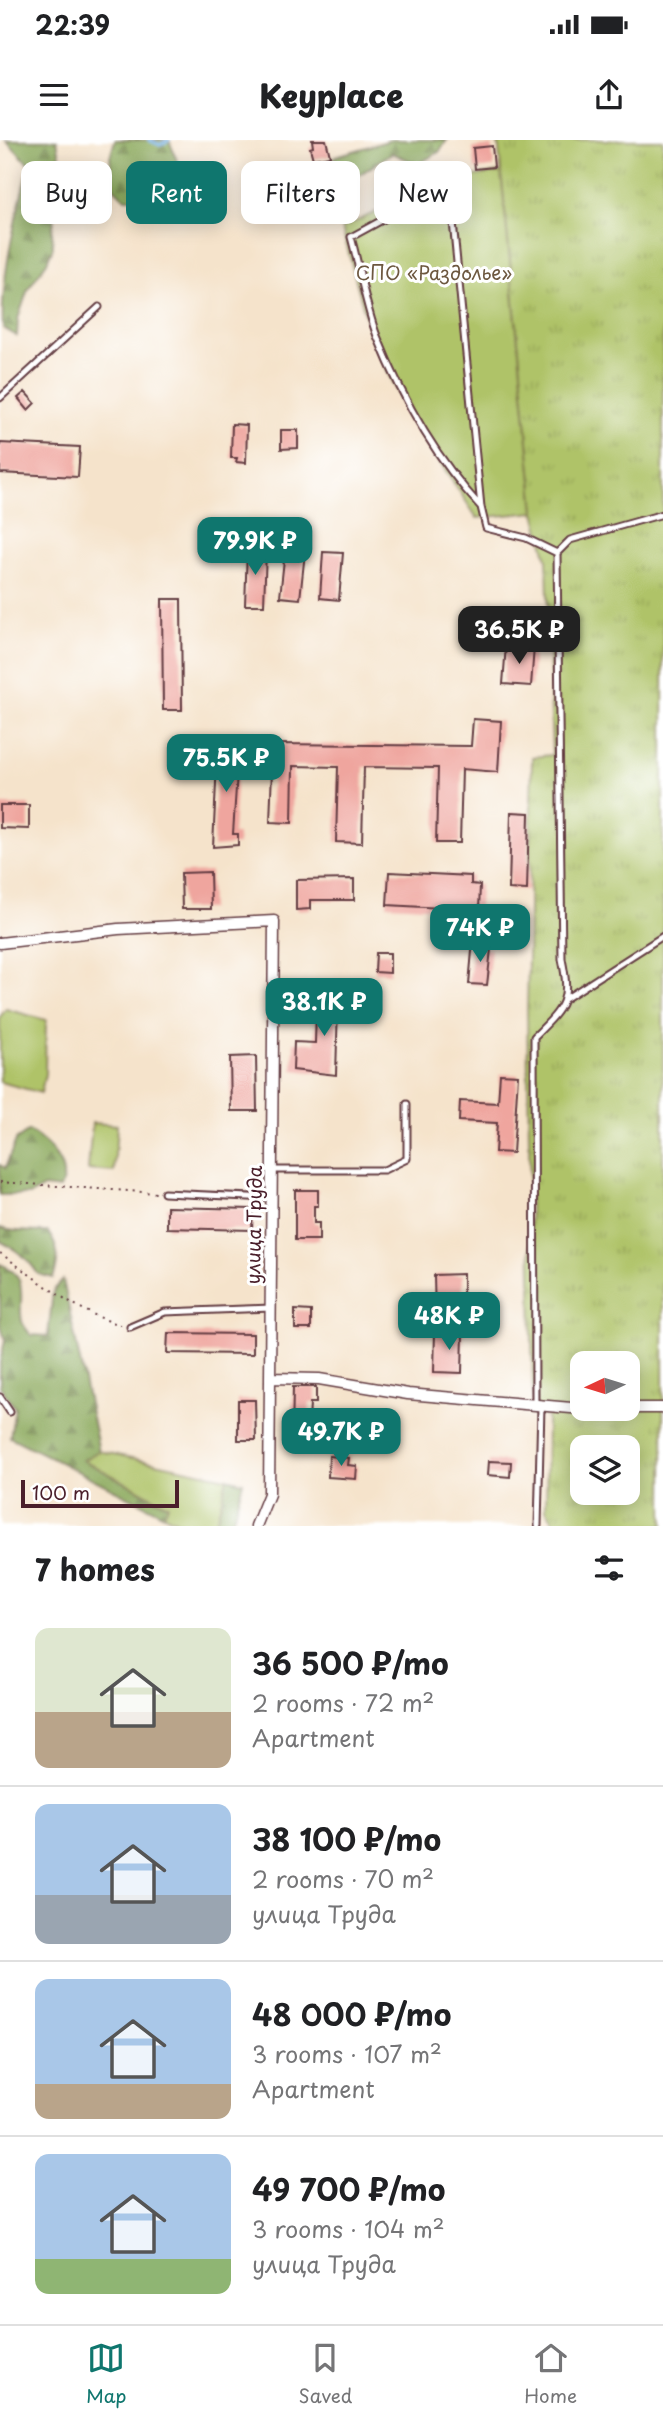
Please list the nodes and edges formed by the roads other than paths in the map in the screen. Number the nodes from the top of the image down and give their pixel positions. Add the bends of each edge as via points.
1 (99, 307) dead end
2 (0, 398) edge
3 (481, 507) junction
4 (663, 514) edge
5 (557, 553) junction
6 (663, 936) edge
7 (0, 943) edge
8 (565, 999) junction
9 (407, 1104) dead end
10 (272, 1170) junction
11 (164, 1193) road end
12 (272, 1198) junction
13 (271, 1308) junction
14 (130, 1327) road end
15 (270, 1378) junction
16 (0, 1397) edge
17 (538, 1406) junction
18 (570, 1408) edge
19 (640, 1408) edge
20 (663, 1408) edge
21 (10, 1412) dead end
22 (256, 1526) edge
23 (538, 1526) edge

1 - 2 lane
3 - 3 lane via 460,484 415,415 377,335 351,237 432,193 450,191
3 - 5 lane via 486,528 526,538
4 - 5 lane via 570,540
5 - 8 lane
6 - 8 lane
7 - 10 street, улица Труда via 118,929 274,921
8 - 17 lane via 534,1037
9 - 10 lane via 407,1159 384,1170
10 - 12 street, улица Труда
11 - 12 lane
12 - 13 street, улица Труда
13 - 14 lane via 165,1312
13 - 15 street, улица Труда
15 - 17 street via 319,1379 408,1394
15 - 22 street, улица Труда via 269,1494
16 - 21 lane
17 - 18 street
17 - 23 lane
19 - 20 street

